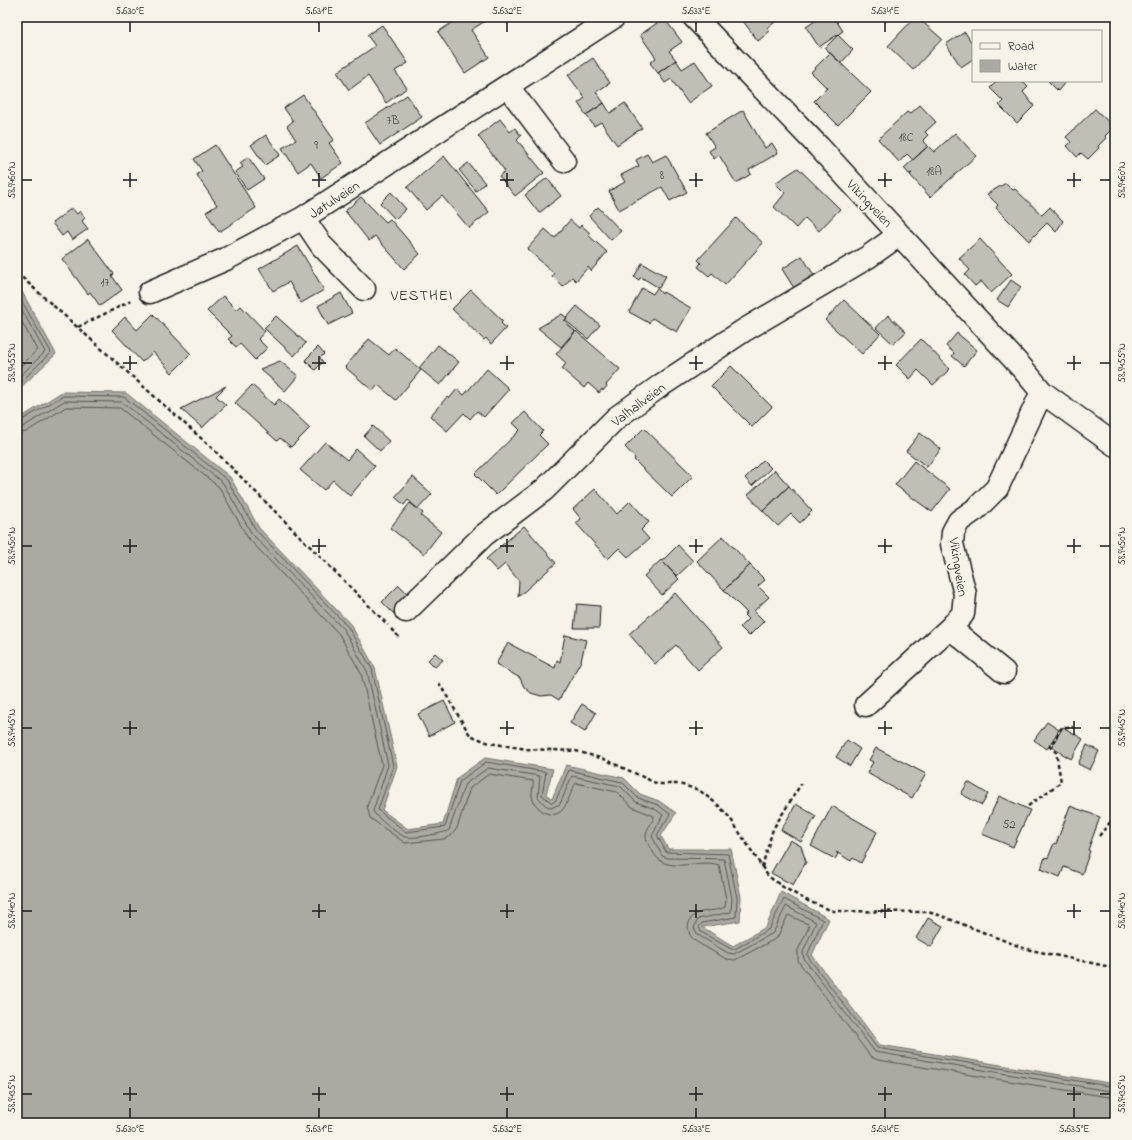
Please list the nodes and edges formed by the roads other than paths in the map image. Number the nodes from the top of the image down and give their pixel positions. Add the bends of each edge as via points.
1 (614, 17) edge
2 (694, 17) edge
3 (508, 87) junction
4 (564, 161) dead end
5 (303, 218) junction
6 (899, 234) junction
7 (364, 289) dead end
8 (150, 292) road end
9 (1042, 392) junction
10 (1115, 445) edge
11 (406, 611) dead end
12 (950, 628) junction
13 (1004, 672) dead end
14 (866, 705) dead end

1 - 3 street, Jøtulveien
2 - 6 street, Vikingveien via 761,85
3 - 4 street
3 - 5 street, Jøtulveien
5 - 7 street via 322,246
5 - 8 street, Jøtulveien via 226,259
6 - 9 street, Vikingveien
6 - 11 street, Valhallveien via 868,257 742,331 616,418 544,490 484,536
9 - 10 street, Vikingveien
9 - 12 street, Vikingveien via 997,488 976,509 959,521 953,532 952,544 963,582 965,602 963,614
12 - 13 street
12 - 14 street, Vikingveien

